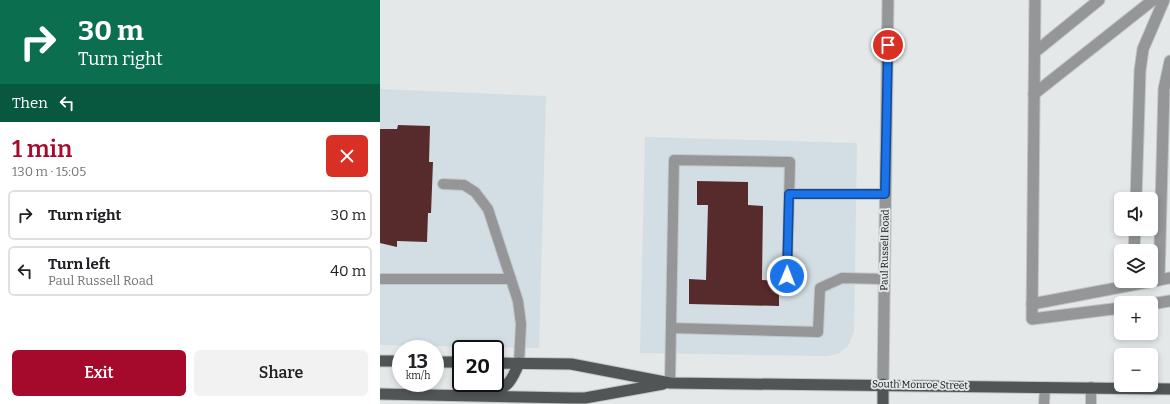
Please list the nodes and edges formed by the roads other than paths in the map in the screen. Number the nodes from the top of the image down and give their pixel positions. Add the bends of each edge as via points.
1 (888, 0) edge
2 (1035, 0) edge
3 (1099, 0) edge
4 (1153, 0) edge
5 (1164, 0) edge
6 (1035, 52) junction
7 (1170, 60) edge
8 (1034, 94) junction
9 (443, 184) dead end
10 (1136, 192) edge
11 (789, 194) junction
12 (885, 194) junction
13 (787, 276) dead end
14 (884, 278) junction
15 (380, 279) edge
16 (511, 279) junction
17 (1164, 279) edge
18 (1114, 287) edge
19 (1170, 301) edge
20 (1158, 303) edge
21 (1032, 304) junction
22 (1114, 309) edge
23 (671, 328) junction
24 (380, 361) edge
25 (392, 361) edge
26 (504, 363) edge
27 (519, 363) junction
28 (670, 383) junction
29 (883, 384) junction
30 (1045, 386) junction
31 (1092, 387) junction
32 (1170, 389) edge
33 (380, 394) edge
34 (486, 396) junction
35 (586, 401) edge
36 (882, 404) edge
37 (1044, 404) edge
38 (1091, 404) edge

1 - 12 street, Paul Russell Road
2 - 6 street
3 - 6 street
4 - 8 street
5 - 10 street via 1143,49
6 - 8 street
7 - 17 street via 1164,89
8 - 21 street
9 - 16 lane via 464,186 475,192 488,209
11 - 12 lane
11 - 13 lane
11 - 23 lane via 790,162 674,160
12 - 14 street, Paul Russell Road
14 - 23 lane via 842,278 820,288 818,332
14 - 29 street, Paul Russell Road
15 - 16 lane
16 - 27 lane via 518,301 521,324
18 - 21 street
19 - 20 street
21 - 22 street via 1032,319
23 - 28 lane
24 - 25 main road
26 - 27 main road, South Monroe Street
27 - 28 main road, South Monroe Street via 571,364
27 - 34 main road via 512,380 505,387
28 - 29 main road, South Monroe Street
28 - 35 main road, South Monroe Street
29 - 30 main road, South Monroe Street
29 - 36 main road, Paul Russell Road
30 - 31 main road, South Monroe Street
30 - 37 lane
31 - 32 main road, South Monroe Street
31 - 38 lane
33 - 34 main road, South Monroe Street
34 - 35 main road, South Monroe Street

